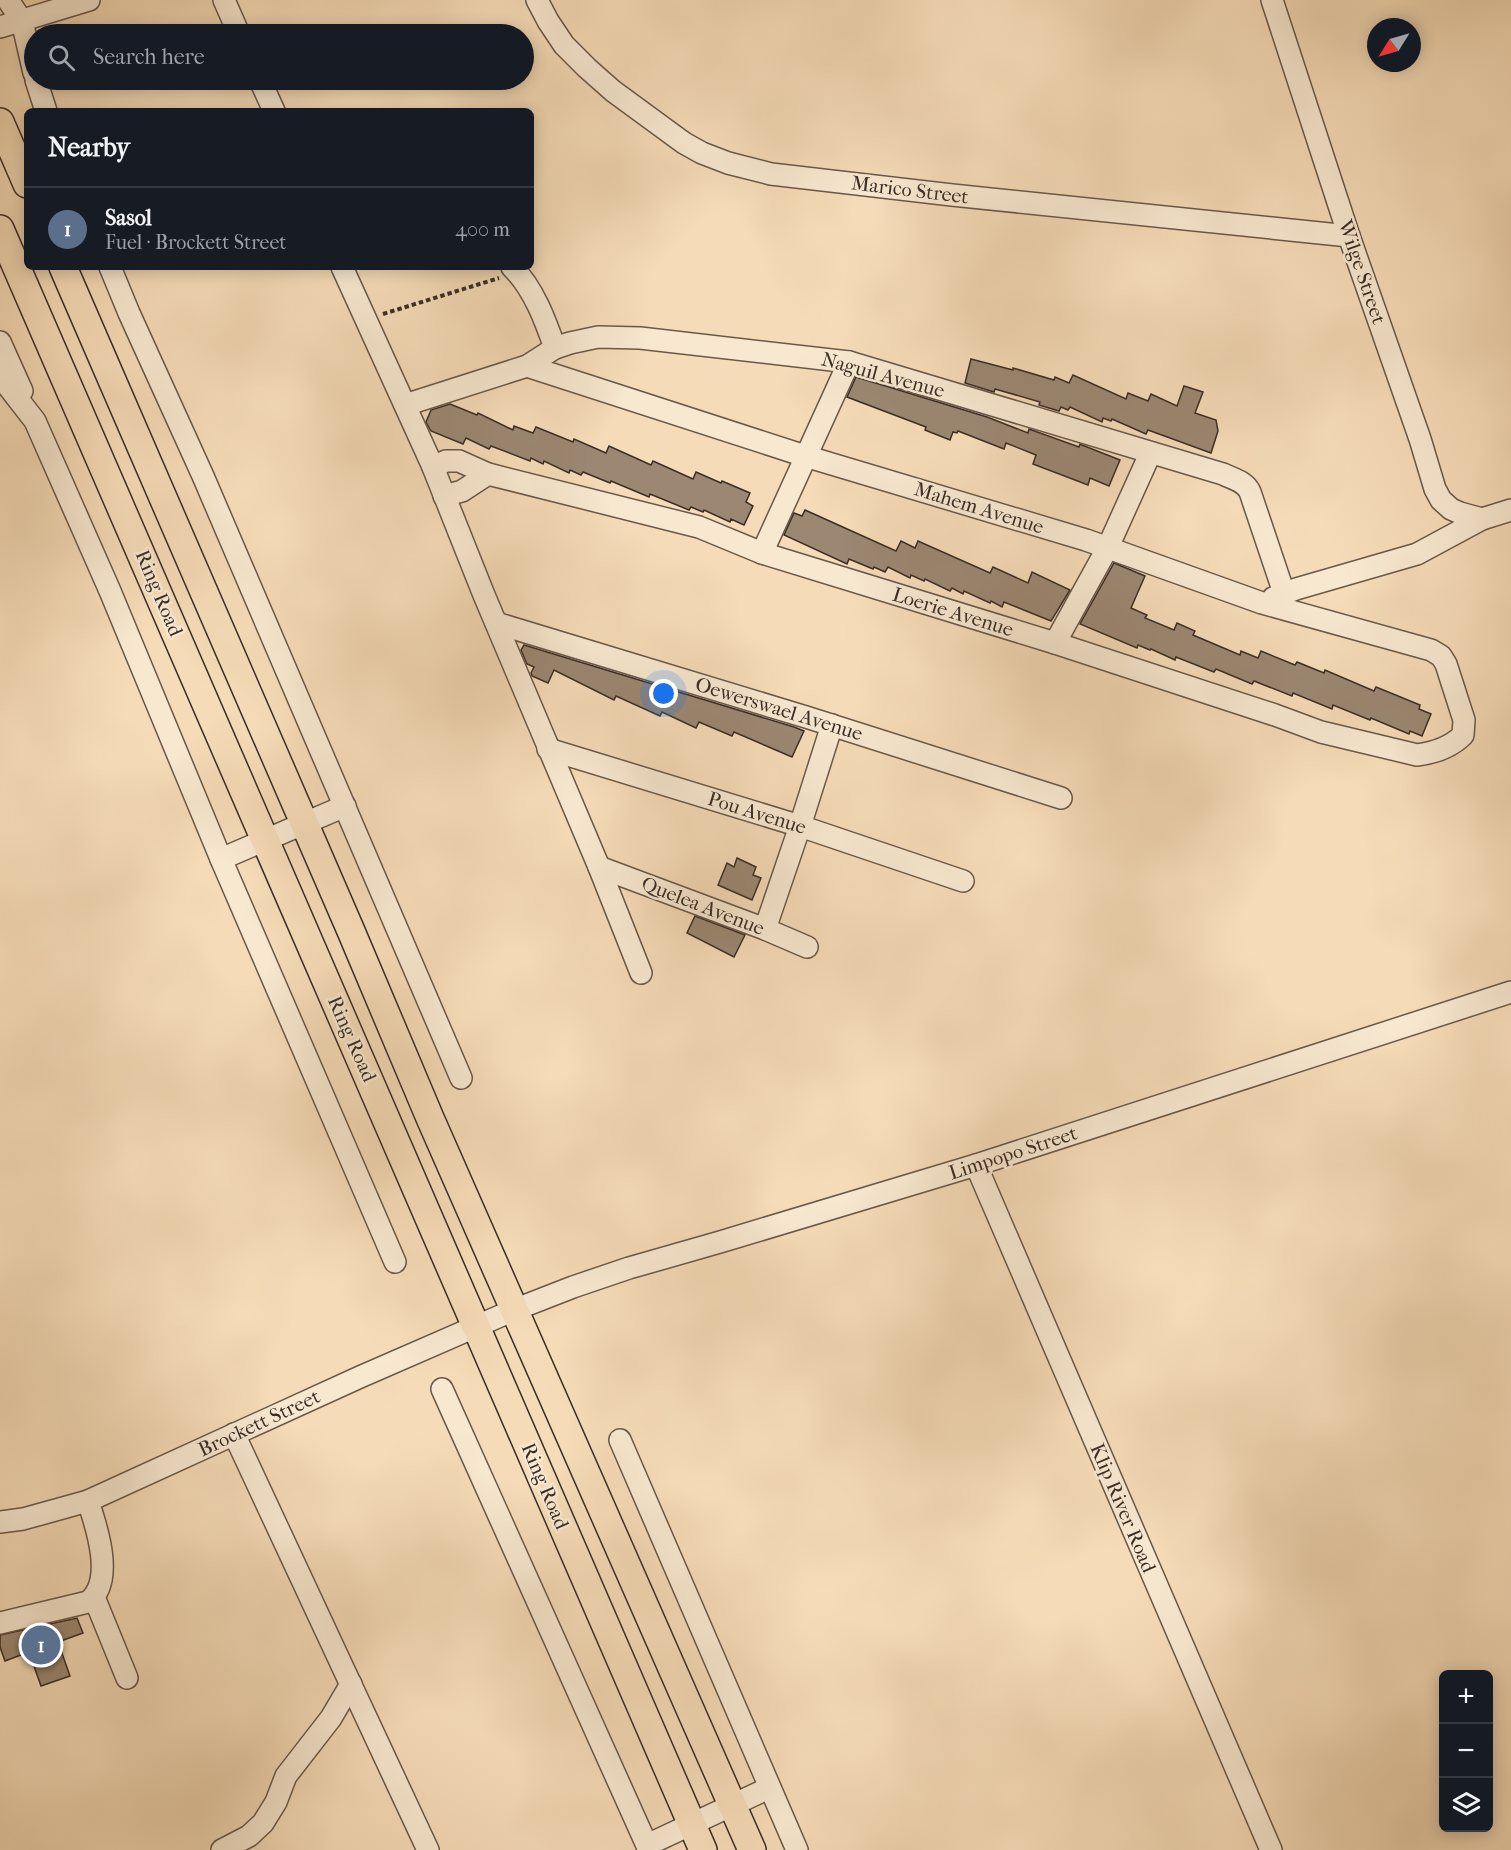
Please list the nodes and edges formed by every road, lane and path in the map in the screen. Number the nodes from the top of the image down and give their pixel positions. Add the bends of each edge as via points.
1 (8, 0) edge
2 (89, 0) edge
3 (224, 0) edge
4 (537, 0) edge
5 (1272, 0) edge
6 (22, 21) junction
7 (235, 24) edge
8 (0, 27) edge
9 (24, 30) edge
10 (39, 90) edge
11 (265, 90) edge
12 (45, 108) edge
13 (273, 108) edge
14 (0, 122) edge
15 (24, 177) edge
16 (0, 229) edge
17 (1349, 236) junction
18 (64, 270) edge
19 (111, 270) edge
20 (343, 270) edge
21 (515, 270) edge
22 (365, 320) junction
23 (0, 342) edge
24 (555, 348) junction
25 (849, 362) junction
26 (527, 366) junction
27 (0, 376) edge
28 (405, 405) junction
29 (35, 421) junction
30 (1150, 454) junction
31 (805, 456) junction
32 (434, 467) junction
33 (488, 474) junction
34 (444, 495) junction
35 (1511, 510) edge
36 (1482, 519) junction
37 (1108, 547) junction
38 (762, 553) junction
39 (1284, 593) junction
40 (1263, 603) junction
41 (496, 623) junction
42 (1055, 643) junction
43 (832, 725) junction
44 (548, 749) junction
45 (1417, 756) joint
46 (1061, 798) dead end
47 (345, 806) junction
48 (304, 824) junction
49 (800, 826) junction
50 (266, 840) junction
51 (221, 859) junction
52 (598, 867) junction
53 (963, 881) dead end
54 (765, 929) junction
55 (807, 947) dead end
56 (641, 973) dead end
57 (1511, 992) edge
58 (461, 1078) dead end
59 (976, 1165) junction
60 (395, 1262) dead end
61 (514, 1310) junction
62 (476, 1326) junction
63 (442, 1389) dead end
64 (234, 1434) junction
65 (620, 1440) dead end
66 (88, 1501) junction
67 (0, 1522) edge
68 (94, 1597) junction
69 (0, 1623) edge
70 (127, 1678) dead end
71 (351, 1684) junction
72 (770, 1788) junction
73 (732, 1806) junction
74 (692, 1824) junction
75 (648, 1847) edge
76 (222, 1850) edge
77 (428, 1850) edge
78 (703, 1850) edge
79 (752, 1850) edge
80 (797, 1850) edge
81 (1271, 1850) edge

1 - 6 street
2 - 6 street
3 - 7 street
4 - 17 street, Marico Street via 564,45 613,91 684,143 728,163 771,174
5 - 17 street, Wilge Street
6 - 8 street
6 - 9 street
10 - 12 street
11 - 13 street
14 - 15 main road
16 - 50 main road, Ring Road
17 - 36 street, Wilge Street via 1435,489 1451,509
18 - 48 main road, Ring Road
19 - 47 street
20 - 22 street
21 - 22 path
21 - 24 street via 537,305
22 - 28 street
23 - 29 street
24 - 25 street, Naguil Avenue via 584,339 615,336
24 - 26 street, Naguil Avenue
25 - 30 street, Naguil Avenue
25 - 31 street
26 - 28 street, Naguil Avenue
26 - 31 street, Mahem Avenue
27 - 29 street
28 - 32 street
29 - 51 street
30 - 37 street
30 - 39 street, Naguil Avenue via 1222,474 1246,485
31 - 37 street, Mahem Avenue
31 - 38 street
32 - 33 street, Loerie Avenue via 446,461 459,461
32 - 34 street
33 - 34 street via 462,490
33 - 38 street, Loerie Avenue via 699,528
34 - 41 street
35 - 36 street
36 - 39 street via 1417,554
37 - 40 street, Mahem Avenue
37 - 42 street
38 - 42 street, Loerie Avenue
39 - 40 street
40 - 45 street, Mahem Avenue via 1441,656 1464,720 1464,732 1445,747
41 - 43 street, Oewerswael Avenue
41 - 44 street
42 - 45 street, Loerie Avenue via 1321,732
43 - 46 street, Oewerswael Avenue
43 - 49 street
44 - 49 street, Pou Avenue
44 - 52 street
47 - 48 street
47 - 58 street
48 - 50 street
48 - 61 main road, Ring Road
49 - 53 street, Pou Avenue
49 - 54 street
50 - 51 street
50 - 62 main road, Ring Road
51 - 60 street
52 - 54 street, Quelea Avenue
52 - 56 street
54 - 55 street, Quelea Avenue
57 - 59 street, Limpopo Street
59 - 61 street, Limpopo Street via 629,1268
59 - 81 street, Klip River Road
61 - 62 street, Brockett Street
61 - 73 main road, Ring Road
62 - 64 street, Brockett Street
62 - 74 main road, Ring Road
63 - 75 street
64 - 66 street, Brockett Street
64 - 71 street
65 - 72 street
66 - 67 street, Brockett Street
66 - 68 street via 102,1563 100,1586
68 - 69 street via 88,1602
68 - 70 street
71 - 76 street via 331,1718 285,1776 263,1823 249,1836
71 - 77 street
72 - 73 street
72 - 80 street
73 - 74 street
73 - 79 main road, Ring Road
74 - 75 street
74 - 78 main road, Ring Road

